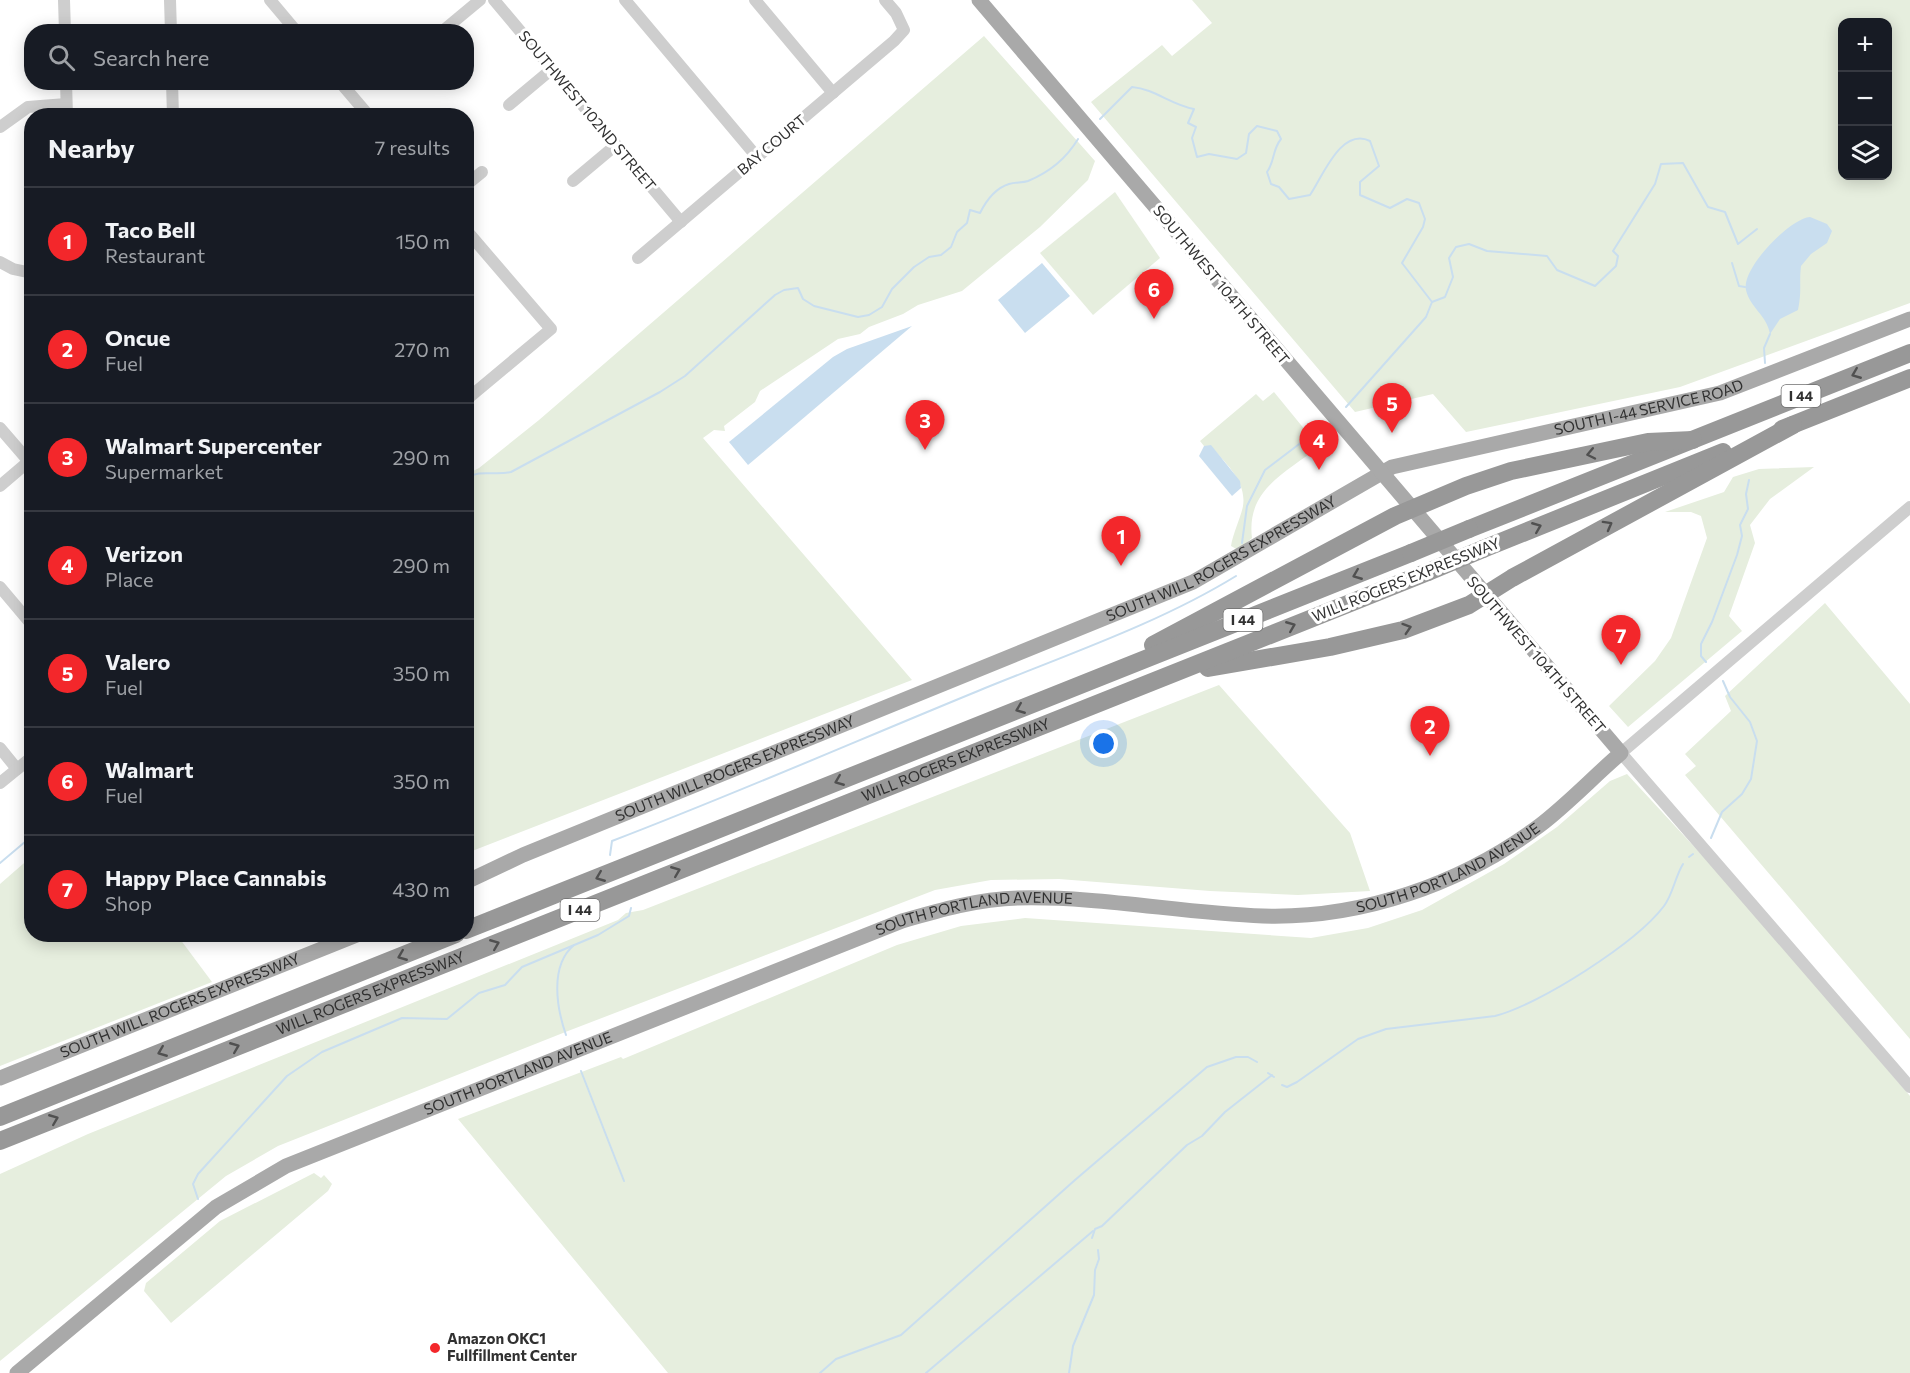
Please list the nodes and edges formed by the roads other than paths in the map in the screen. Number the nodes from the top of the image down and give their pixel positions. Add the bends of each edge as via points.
1 (64, 0) edge
2 (170, 0) edge
3 (270, 0) edge
4 (480, 0) edge
5 (494, 0) edge
6 (626, 0) edge
7 (754, 0) edge
8 (885, 0) edge
9 (979, 0) edge
10 (65, 24) edge
11 (171, 24) edge
12 (290, 24) edge
13 (451, 24) edge
14 (552, 69) junction
15 (66, 90) edge
16 (172, 90) edge
17 (347, 90) edge
18 (833, 93) junction
19 (509, 105) dead end
20 (67, 108) edge
21 (173, 108) edge
22 (362, 108) edge
23 (24, 110) edge
24 (0, 127) edge
25 (616, 145) junction
26 (757, 157) junction
27 (482, 172) dead end
28 (474, 178) edge
29 (573, 181) dead end
30 (681, 222) junction
31 (474, 239) edge
32 (638, 258) dead end
33 (0, 262) edge
34 (24, 271) edge
35 (1910, 319) edge
36 (1910, 353) edge
37 (1910, 378) edge
38 (474, 393) edge
39 (1793, 425) junction
40 (0, 428) edge
41 (1693, 440) junction
42 (24, 457) edge
43 (24, 468) edge
44 (1381, 473) junction
45 (0, 486) edge
46 (1910, 507) edge
47 (1411, 509) junction
48 (0, 587) edge
49 (1485, 596) junction
50 (24, 616) edge
51 (1159, 678) junction
52 (1075, 687) junction
53 (0, 748) edge
54 (1620, 753) junction
55 (24, 763) edge
56 (17, 769) junction
57 (0, 783) edge
58 (474, 878) edge
59 (474, 927) edge
60 (339, 942) edge
61 (436, 942) edge
62 (0, 1078) edge
63 (1910, 1087) edge
64 (0, 1117) edge
65 (0, 1141) edge
66 (16, 1373) edge

1 - 10 street
2 - 11 street
3 - 12 street
4 - 13 street
5 - 14 street, SOUTHWEST 102ND STREET
6 - 26 street
7 - 18 street
8 - 18 street, BAY COURT via 904,30
9 - 44 main road, SOUTHWEST 104TH STREET
14 - 19 street
14 - 25 street, SOUTHWEST 102ND STREET
15 - 20 street
16 - 21 street
17 - 22 street
18 - 26 street, BAY COURT
23 - 24 street
25 - 29 street
25 - 30 street, SOUTHWEST 102ND STREET
26 - 30 street, BAY COURT
27 - 28 street
30 - 32 street, BAY COURT
31 - 38 street via 551,329
33 - 34 street
35 - 44 main road, SOUTH I-44 SERVICE ROAD via 1720,393 1392,466
36 -> 41 highway, WILL ROGERS EXPRESSWAY / I 44
37 - 39 highway, WILL ROGERS EXPRESSWAY / I 44
49 -> 39 highway
51 -> 39 highway, WILL ROGERS EXPRESSWAY / I 44, bridge
40 - 42 street
41 -> 47 highway via 1648,442 1520,469
41 -> 52 highway, WILL ROGERS EXPRESSWAY / I 44, bridge
43 - 45 street
44 - 47 main road, SOUTHWEST 104TH STREET
44 - 58 main road, SOUTH WILL ROGERS EXPRESSWAY via 1193,582
46 - 54 street, SOUTH PORTLAND AVENUE
47 - 49 main road, SOUTHWEST 104TH STREET
47 - 52 highway
48 - 50 street
51 -> 49 highway via 1382,636
49 - 54 main road, SOUTHWEST 104TH STREET
65 -> 51 highway, WILL ROGERS EXPRESSWAY / I 44
52 -> 59 highway, WILL ROGERS EXPRESSWAY / I 44
53 - 56 street
54 - 63 street, SOUTHWEST 104TH STREET
54 - 66 main road, SOUTH PORTLAND AVENUE via 1540,825 1503,849 1430,887 1374,904 1317,914 1263,916 1017,898 958,905 902,921 286,1166 216,1207
55 - 56 street
56 - 57 street
60 - 62 main road, SOUTH WILL ROGERS EXPRESSWAY
61 -> 64 highway, WILL ROGERS EXPRESSWAY

